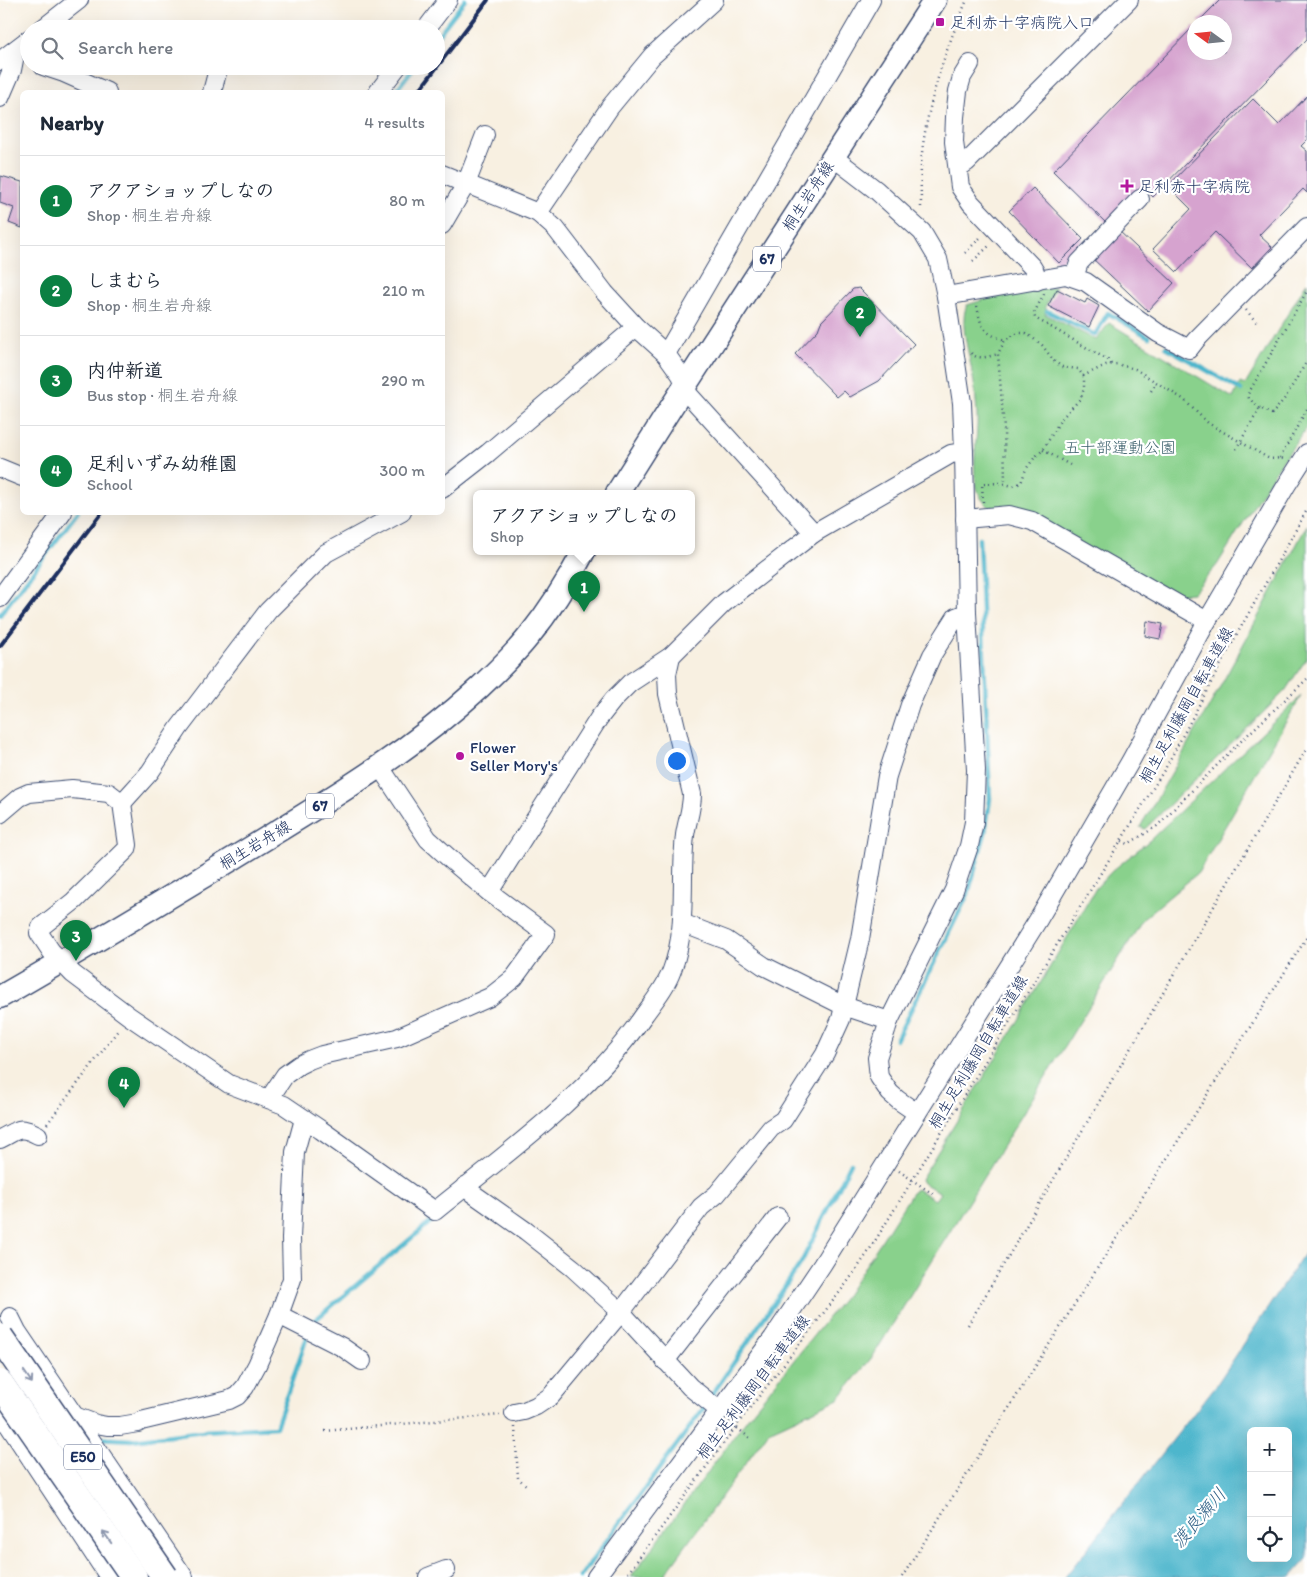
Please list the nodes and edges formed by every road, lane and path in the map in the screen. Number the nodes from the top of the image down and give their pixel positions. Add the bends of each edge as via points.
1 (80, 0) edge
2 (448, 0) edge
3 (714, 0) edge
4 (871, 0) edge
5 (934, 0) edge
6 (968, 0) edge
7 (1129, 0) edge
8 (54, 20) edge
9 (433, 20) edge
10 (20, 48) edge
11 (10, 57) edge
12 (970, 64) dead end
13 (69, 75) edge
14 (216, 75) edge
15 (391, 75) edge
16 (102, 90) edge
17 (213, 90) edge
18 (380, 90) edge
19 (0, 98) edge
20 (485, 135) dead end
21 (833, 157) junction
22 (958, 168) junction
23 (445, 175) edge
24 (466, 184) junction
25 (1140, 199) dead end
26 (921, 207) dead end
27 (538, 213) junction
28 (445, 220) edge
29 (1307, 227) edge
30 (996, 229) junction
31 (966, 253) dead end
32 (973, 262) dead end
33 (1074, 277) junction
34 (1042, 284) junction
35 (1307, 291) edge
36 (946, 296) junction
37 (977, 306) dead end
38 (636, 327) junction
39 (1005, 340) junction
40 (967, 348) dead end
41 (666, 354) junction
42 (998, 354) junction
43 (1307, 362) edge
44 (1111, 364) junction
45 (1083, 376) junction
46 (1156, 383) junction
47 (685, 385) junction
48 (1151, 391) dead end
49 (1260, 408) junction
50 (1307, 409) edge
51 (1240, 442) junction
52 (1236, 449) dead end
53 (1043, 450) junction
54 (964, 452) junction
55 (1307, 453) edge
56 (1280, 458) junction
57 (1287, 460) dead end
58 (1070, 465) dead end
59 (0, 468) edge
60 (20, 476) edge
61 (1005, 484) junction
62 (445, 487) edge
63 (620, 490) edge
64 (983, 502) dead end
65 (1307, 510) edge
66 (61, 515) edge
67 (396, 515) edge
68 (965, 518) junction
69 (814, 533) junction
70 (582, 555) edge
71 (0, 598) edge
72 (967, 614) junction
73 (1207, 621) junction
74 (671, 656) junction
75 (1307, 679) edge
76 (1307, 748) edge
77 (380, 767) junction
78 (122, 802) junction
79 (0, 814) edge
80 (1122, 841) junction
81 (489, 892) junction
82 (682, 923) junction
83 (1307, 938) edge
84 (61, 962) junction
85 (0, 997) edge
86 (844, 1006) junction
87 (129, 1016) junction
88 (889, 1021) junction
89 (269, 1099) junction
90 (917, 1112) junction
91 (304, 1119) junction
92 (38, 1135) joint
93 (0, 1139) edge
94 (896, 1169) dead end
95 (913, 1181) junction
96 (466, 1186) junction
97 (936, 1196) dead end
98 (778, 1217) dead end
99 (621, 1312) junction
100 (280, 1315) junction
101 (968, 1325) dead end
102 (9, 1328) edge
103 (0, 1342) edge
104 (362, 1361) dead end
105 (665, 1361) junction
106 (0, 1383) edge
107 (0, 1411) edge
108 (720, 1411) junction
109 (514, 1413) junction
110 (76, 1416) junction
111 (735, 1426) junction
112 (325, 1431) dead end
113 (750, 1438) dead end
114 (526, 1485) dead end
115 (446, 1570) dead end
116 (109, 1577) edge
117 (134, 1577) edge
118 (165, 1577) edge
119 (184, 1577) edge
120 (428, 1577) edge
121 (596, 1577) edge
122 (626, 1577) edge
123 (902, 1577) edge

1 - 8 street
2 - 9 street
3 - 27 street via 646,63 610,107
4 - 41 street
5 - 21 main road, 桐生岩舟線 / 67
6 - 26 path via 942,66 927,123 922,153
7 - 22 street
10 - 11 street
11 - 19 street via 12,70
12 - 22 street via 962,77 957,100 954,142
13 - 16 street
14 - 17 street
15 - 18 street
20 - 24 street
21 - 36 street via 922,232 938,259
21 - 47 main road, 桐生岩舟線 / 67
22 - 30 street via 963,192
23 - 24 street
24 - 27 street
24 - 28 street
25 - 33 street via 1080,263
27 - 38 street via 556,230
29 - 33 street via 1189,349
30 - 31 path
30 - 32 path
30 - 34 street via 1032,267
33 - 34 street via 1066,275
34 - 36 street
34 - 44 path via 1035,318
35 - 49 path via 1248,394
36 - 54 street via 962,403
37 - 39 path via 981,326 989,335
38 - 41 street
38 - 62 street
39 - 42 path
39 - 45 path via 1018,333 1026,333 1042,345 1054,361 1062,367 1078,369
40 - 42 path via 981,358
41 - 47 street
42 - 61 path
43 - 49 path via 1272,414
44 - 45 path
44 - 46 path via 1135,369
45 - 53 path via 1084,388 1080,398 1061,419
46 - 48 path
46 - 51 path via 1183,399 1208,423
47 - 63 main road, 桐生岩舟線 / 67
47 - 69 street via 689,395
49 - 51 path
50 - 56 path
51 - 52 path
51 - 56 path via 1268,458
53 - 58 path
53 - 61 path via 1026,469 1021,483
54 - 68 street
54 - 69 street via 951,454
55 - 73 street
56 - 57 path
59 - 60 street
61 - 64 path via 982,484
65 - 80 path, 桐生足利藤岡自転車道線
66 - 71 street
67 - 78 street via 326,553 268,610 150,772
68 - 72 street
68 - 73 street via 1009,515 1032,521
69 - 74 street via 724,603
70 - 77 main road, 桐生岩舟線 / 67 via 548,612 508,660 454,711
72 - 86 street via 956,617 932,655 910,705 887,776 860,940
72 - 88 street via 976,770 974,822 954,890
73 - 90 street via 1043,912
74 - 81 street via 630,683 614,699
74 - 82 street via 667,674 668,694 692,794 685,835
75 - 80 path via 1157,826 1128,844
76 - 101 path
77 - 81 street via 428,838
77 - 84 main road, 桐生岩舟線 / 67
78 - 79 street via 108,793 72,789 29,793
78 - 84 street via 127,849 74,901 41,927 39,933
80 - 95 path, 桐生足利藤岡自転車道線
81 - 89 street via 546,934 514,978 490,997 397,1038 322,1055 299,1064 285,1075
82 - 86 street via 726,940 764,966
82 - 96 street via 672,972 618,1051 561,1109
83 - 123 path
84 - 85 main road, 桐生岩舟線 / 67
84 - 87 street
86 - 88 street
86 - 99 street via 825,1054 783,1120 771,1128 717,1194 702,1207
87 - 89 street via 229,1084
87 - 92 path
88 - 90 street via 877,1058 879,1077 890,1093
89 - 91 street
90 - 108 street via 816,1273
91 - 96 street via 435,1211
91 - 100 street via 296,1152 292,1279
92 - 93 street via 21,1128
94 - 95 path
95 - 97 path
95 - 111 path, 桐生足利藤岡自転車道線 via 846,1284
96 - 99 street via 573,1268
98 - 105 street
99 - 105 street
99 - 109 street via 550,1396 536,1406
100 - 104 street
100 - 110 street via 257,1365 237,1396 120,1426 96,1424
102 - 103 street
102 - 110 street
102 -> 118 highway, E50, bridge
105 - 108 street
117 -> 106 highway, E50, bridge
107 - 110 street via 64,1412
107 - 116 street
108 - 121 street
109 - 112 path
109 - 114 path via 518,1478
110 - 119 street
111 - 113 path
111 - 122 path, 桐生足利藤岡自転車道線
115 - 120 street

